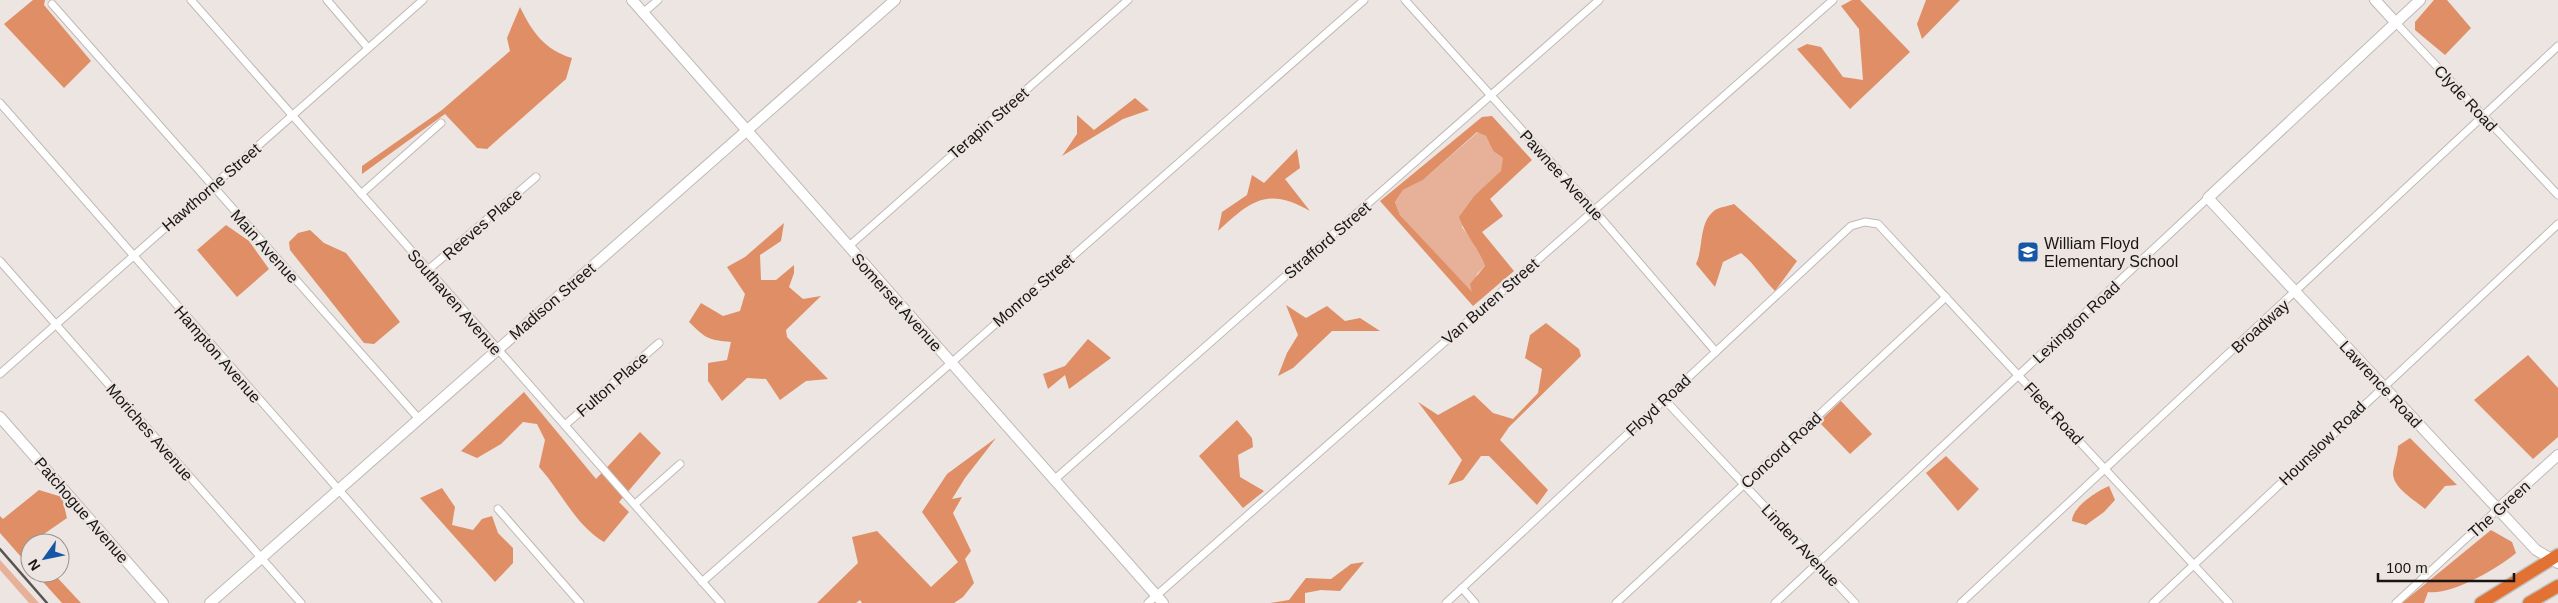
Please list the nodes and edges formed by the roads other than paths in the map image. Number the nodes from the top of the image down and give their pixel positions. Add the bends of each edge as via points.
1 (191, 0) edge
2 (326, 0) edge
3 (423, 0) edge
4 (632, 0) edge
5 (658, 0) edge
6 (895, 0) edge
7 (1128, 0) edge
8 (1364, 0) edge
9 (1406, 0) edge
10 (1599, 0) edge
11 (1833, 0) edge
12 (2375, 0) edge
13 (2420, 0) edge
14 (52, 4) dead end
15 (643, 12) junction
16 (2396, 22) junction
17 (2558, 46) edge
18 (368, 48) junction
19 (1490, 97) junction
20 (0, 103) edge
21 (293, 115) junction
22 (2483, 116) junction
23 (441, 123) dead end
24 (745, 130) junction
25 (536, 177) dead end
26 (212, 186) junction
27 (361, 194) junction
28 (2558, 195) edge
29 (2208, 198) junction
30 (1594, 210) junction
31 (1878, 224) joint
32 (2558, 224) edge
33 (848, 247) junction
34 (133, 256) junction
35 (0, 261) edge
36 (428, 270) junction
37 (2296, 293) junction
38 (1946, 297) junction
39 (55, 324) junction
40 (659, 343) dead end
41 (497, 350) junction
42 (1716, 352) junction
43 (950, 362) junction
44 (0, 374) edge
45 (2018, 375) junction
46 (2382, 386) junction
47 (1664, 400) junction
48 (0, 417) edge
49 (419, 419) junction
50 (565, 425) junction
51 (2558, 455) edge
52 (680, 464) dead end
53 (2105, 468) junction
54 (1054, 480) junction
55 (1744, 484) junction
56 (338, 490) junction
57 (635, 504) junction
58 (2498, 509) junction
59 (498, 510) dead end
60 (261, 558) junction
61 (2556, 559) edge
62 (1817, 562) junction
63 (2194, 565) junction
64 (702, 582) junction
65 (2558, 586) edge
66 (1462, 588) junction
67 (1159, 599) edge
68 (163, 603) edge
69 (210, 603) edge
70 (300, 603) edge
71 (438, 603) edge
72 (580, 603) edge
73 (720, 603) edge
74 (1148, 603) edge
75 (1446, 603) edge
76 (1475, 603) edge
77 (1616, 603) edge
78 (1776, 603) edge
79 (1855, 603) edge
80 (1961, 603) edge
81 (2153, 603) edge
82 (2229, 603) edge
83 (2396, 603) edge
84 (2481, 603) edge
85 (2529, 603) edge

1 - 21 street, Southaven Avenue
2 - 18 street
3 - 18 street, Hawthorne Street
4 - 15 street, Somerset Avenue
5 - 15 street
6 - 24 street, Madison Street
7 - 33 street, Terapin Street
8 - 43 street, Monroe Street
9 - 19 street, Pawnee Avenue
10 - 19 street, Strafford Street
11 - 30 street, Van Buren Street
12 - 16 street, Clyde Road
13 - 16 street, Lexington Road
14 - 26 street, Main Avenue
15 - 24 street, Somerset Avenue
16 - 22 street, Clyde Road
16 - 29 street, Lexington Road
17 - 22 street, Broadway
18 - 21 street, Hawthorne Street
19 - 30 street, Pawnee Avenue
19 - 54 street, Strafford Street
20 - 34 street, Hampton Avenue
21 - 26 street, Hawthorne Street
21 - 27 street, Southaven Avenue
22 - 28 street, Clyde Road
22 - 37 street, Broadway
23 - 27 street
24 - 33 street, Somerset Avenue
24 - 41 street, Madison Street
25 - 36 street, Reeves Place
26 - 34 street, Hawthorne Street
26 - 49 street, Main Avenue
27 - 36 street, Southaven Avenue
29 - 37 street, Lawrence Road
29 - 45 street, Lexington Road
30 - 42 street, Pawnee Avenue
30 - 67 street, Van Buren Street
31 - 38 street, Fleet Road
31 - 42 street, Floyd Road via 1866,222 1851,226
32 - 46 street, Hounslow Road
33 - 43 street, Somerset Avenue
34 - 39 street, Hawthorne Street
34 - 56 street, Hampton Avenue
35 - 39 street, Moriches Avenue
36 - 41 street, Southaven Avenue
37 - 46 street, Lawrence Road
37 - 53 street, Broadway
38 - 45 street, Fleet Road
38 - 55 street, Concord Road
39 - 44 street, Hawthorne Street
39 - 60 street, Moriches Avenue
40 - 50 street, Fulton Place
41 - 49 street, Madison Street
41 - 50 street, Southaven Avenue
42 - 47 street, Floyd Road
43 - 54 street, Somerset Avenue
43 - 64 street, Monroe Street
45 - 53 street, Fleet Road
45 - 62 street, Lexington Road
46 - 58 street, Lawrence Road
46 - 63 street, Hounslow Road
47 - 55 street, Linden Avenue
47 - 66 street, Floyd Road
48 - 68 street, Patchogue Avenue
49 - 56 street, Madison Street
50 - 57 street, Southaven Avenue
51 - 58 street, The Green
52 - 57 street
53 - 63 street, Fleet Road
53 - 80 street, Broadway
54 - 67 street, Somerset Avenue
55 - 62 street, Linden Avenue
55 - 77 street, Concord Road
56 - 60 street, Madison Street
56 - 71 street, Hampton Avenue
57 - 64 street, Southaven Avenue
58 - 61 street, Lawrence Road via 2536,550
58 - 83 street, The Green
59 - 72 street
60 - 69 street, Madison Street
60 - 70 street, Moriches Avenue
61 - 84 highway
62 - 78 street, Lexington Road
62 - 79 street, Linden Avenue
63 - 81 street, Hounslow Road
63 - 82 street, Fleet Road
64 - 73 street, Southaven Avenue
65 - 85 highway
66 - 75 street, Floyd Road
66 - 76 street
67 - 74 street, Van Buren Street

